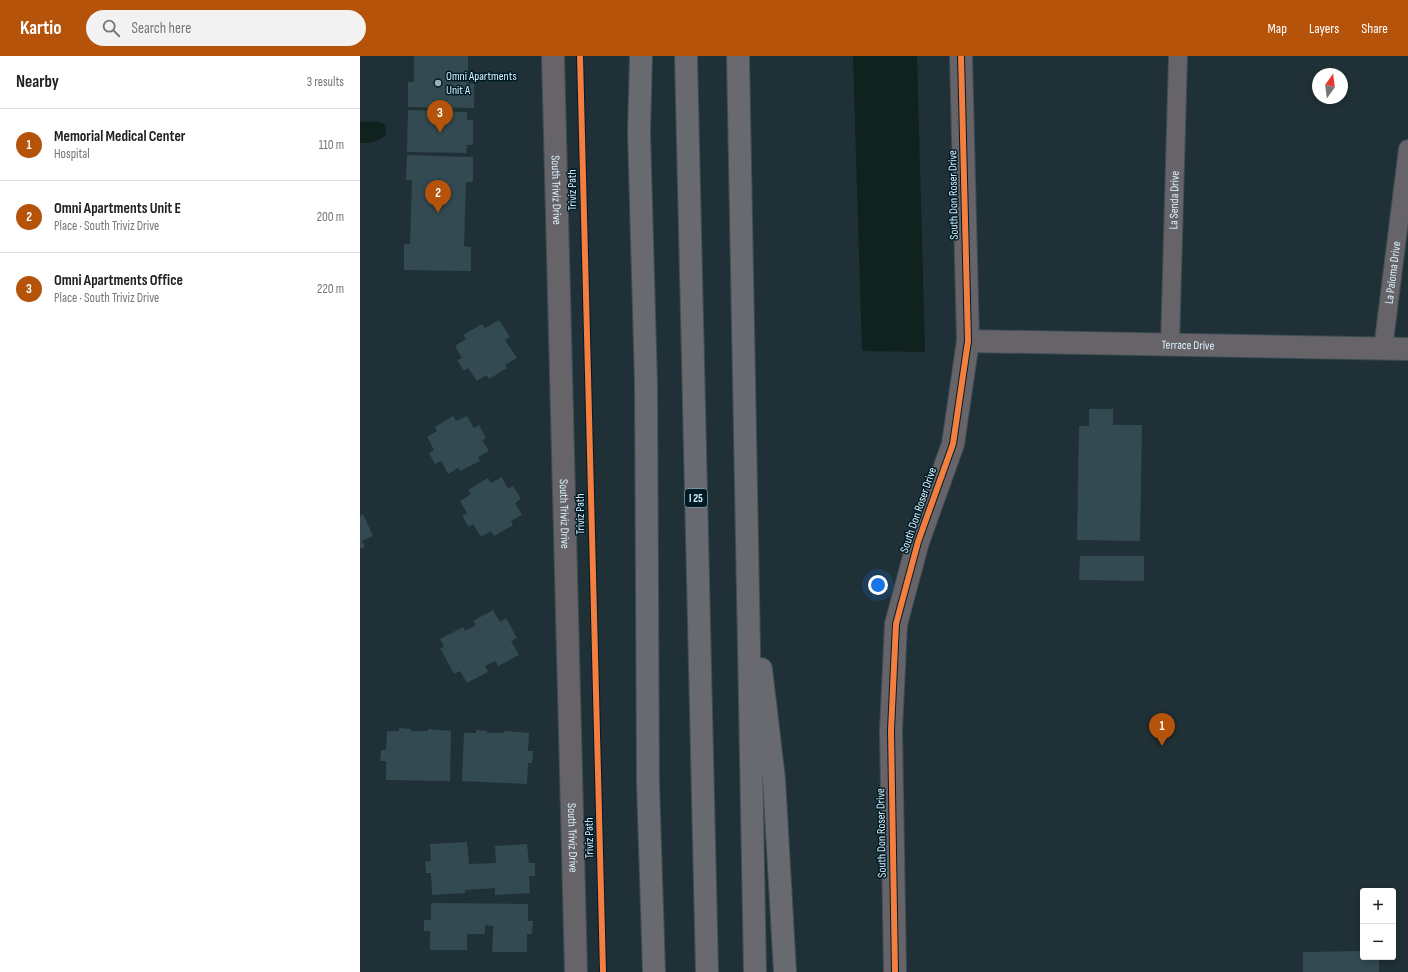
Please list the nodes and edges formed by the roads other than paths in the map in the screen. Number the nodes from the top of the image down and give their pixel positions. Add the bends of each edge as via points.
1 (553, 56) edge
2 (641, 56) edge
3 (686, 56) edge
4 (738, 56) edge
5 (961, 56) edge
6 (1178, 56) edge
7 (1408, 149) edge
8 (968, 341) junction
9 (1170, 345) junction
10 (1383, 349) junction
11 (1408, 349) edge
12 (746, 541) junction
13 (576, 972) edge
14 (654, 972) edge
15 (707, 972) edge
16 (755, 972) edge
17 (785, 972) edge
18 (895, 972) edge

1 - 13 street, South Triviz Drive
2 - 14 highway via 639,132 646,384 648,783
3 - 15 highway, I 25
4 - 12 highway
5 - 8 street, South Don Roser Drive
6 - 9 street, La Senda Drive
7 - 10 street, La Paloma Drive
8 - 9 street, Terrace Drive
8 - 18 street, South Don Roser Drive via 953,444 918,542 896,624 891,730
9 - 10 street, Terrace Drive
10 - 11 street, Terrace Drive
12 - 16 highway
12 - 17 highway via 774,779

